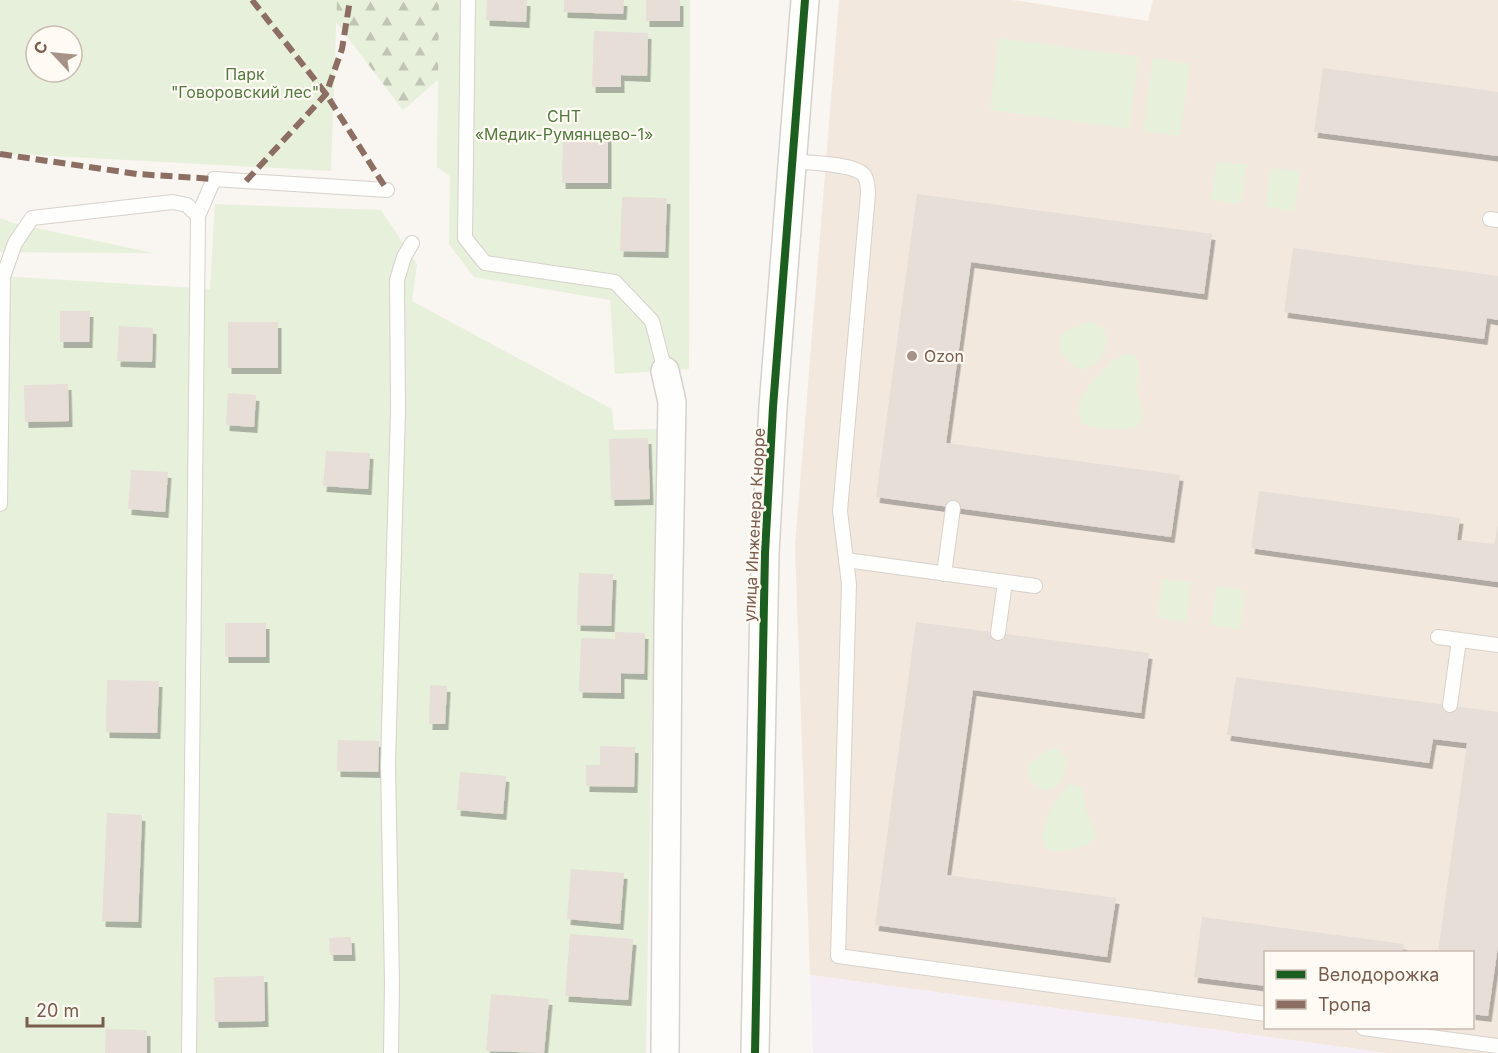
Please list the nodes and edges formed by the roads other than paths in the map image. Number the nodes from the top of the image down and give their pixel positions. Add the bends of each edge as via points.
1 (468, 0) edge
2 (805, 0) edge
3 (792, 161) junction
4 (387, 189) dead end
5 (198, 216) junction
6 (412, 243) dead end
7 (665, 371) joint
8 (0, 504) edge
9 (953, 508) dead end
10 (846, 560) junction
11 (944, 574) junction
12 (1005, 582) junction
13 (1035, 586) dead end
14 (998, 633) dead end
15 (1438, 637) dead end
16 (1459, 640) junction
17 (1498, 645) edge
18 (1450, 705) dead end
19 (1264, 1014) edge
20 (1371, 1029) edge
21 (1498, 1046) edge
22 (189, 1053) edge
23 (391, 1053) edge
24 (664, 1053) edge
25 (755, 1053) edge

1 - 7 lane via 465,238 485,263 615,282 652,321
2 - 3 street, улица Инженера Кнорре
3 - 10 lane via 851,168 863,173 867,181 840,511
3 - 25 street, улица Инженера Кнорре via 765,553
4 - 5 lane via 214,179
5 - 8 lane via 187,205 173,202 32,218 15,243 3,277
5 - 22 lane
6 - 23 lane via 397,280 398,410 388,764
7 - 24 street via 672,402
9 - 11 lane
10 - 11 lane
10 - 19 lane via 849,584 838,956
11 - 12 lane
12 - 13 lane
12 - 14 lane
15 - 16 lane
16 - 17 lane
16 - 18 lane
20 - 21 lane

